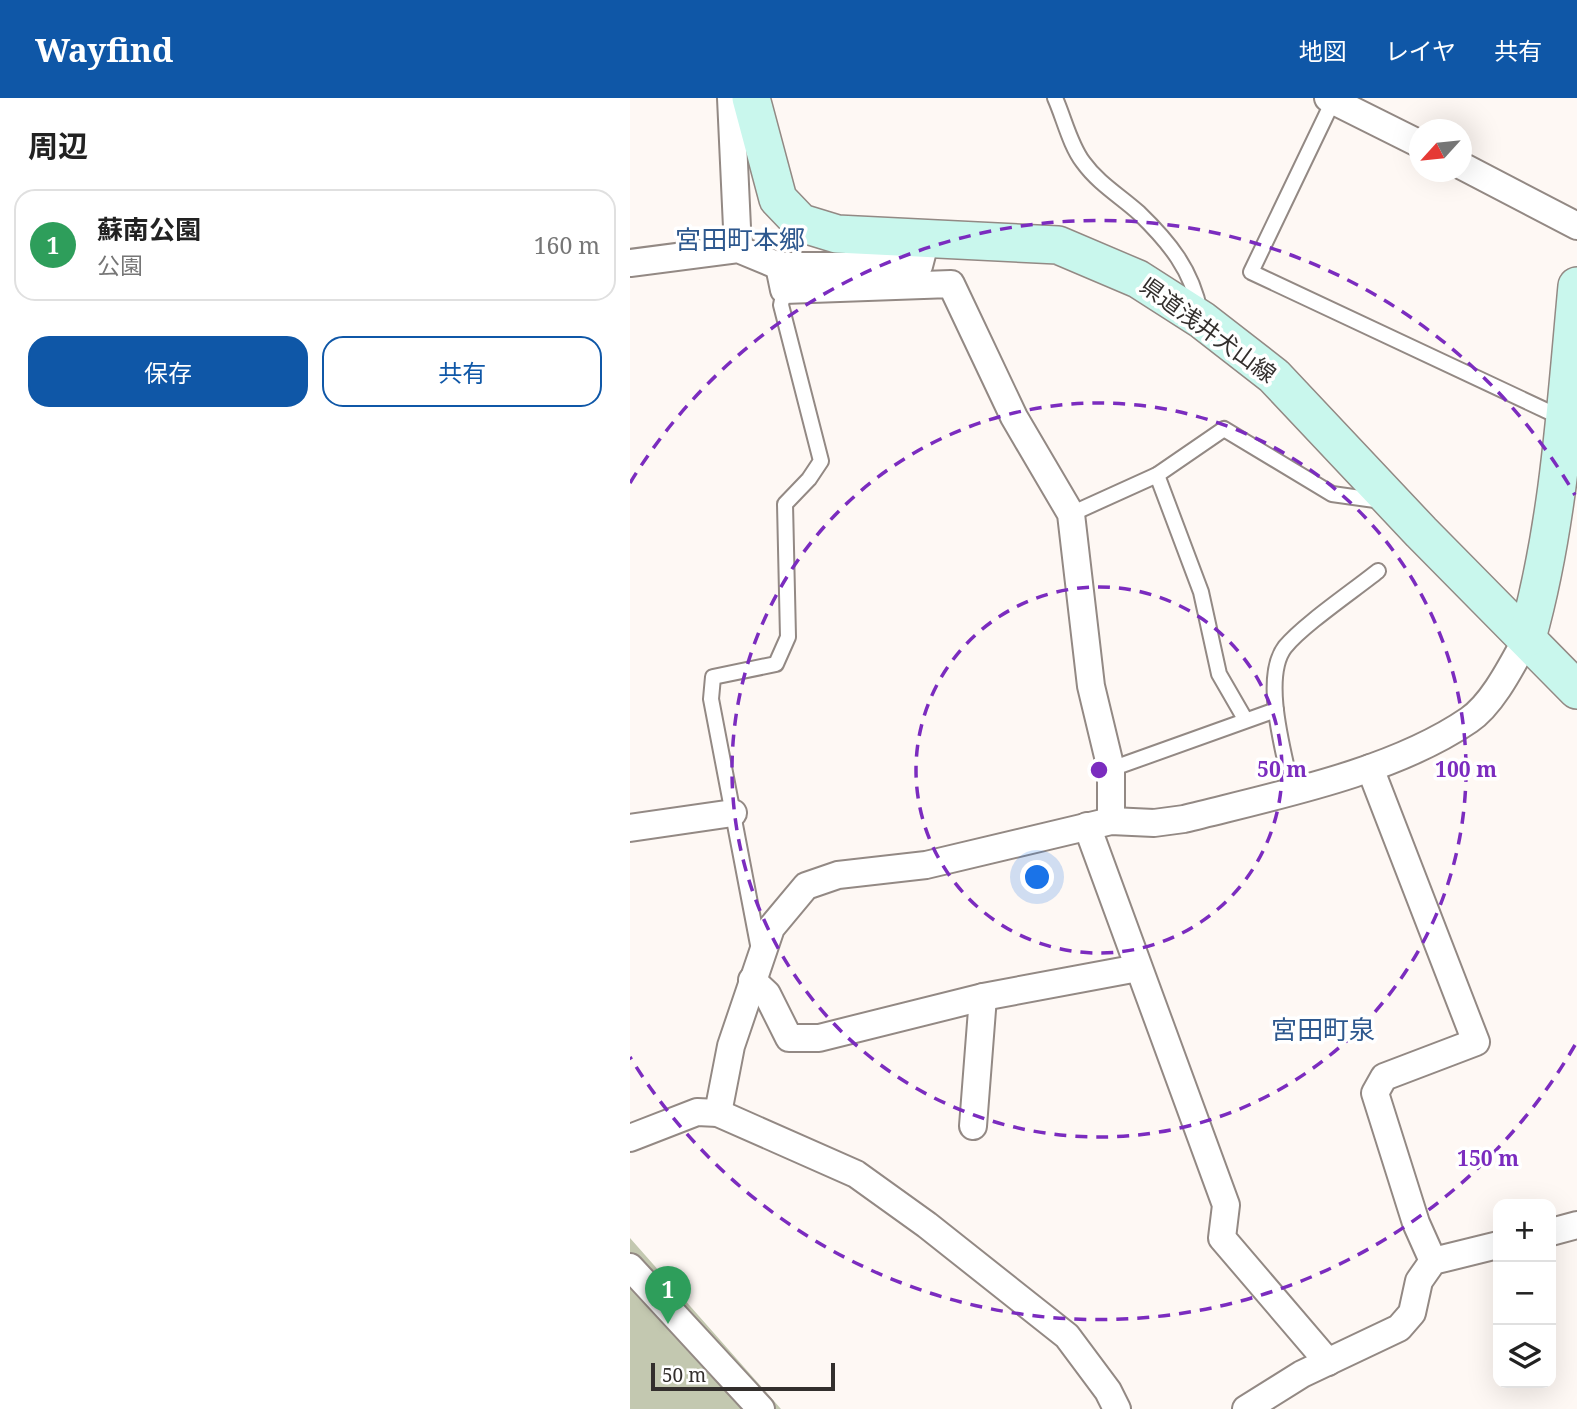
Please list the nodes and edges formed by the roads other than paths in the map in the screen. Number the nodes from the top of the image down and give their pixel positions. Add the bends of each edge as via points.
1 (731, 98) edge
2 (751, 98) edge
3 (1055, 98) edge
4 (1346, 102) edge
5 (1409, 139) edge
6 (1472, 172) edge
7 (1577, 226) edge
8 (926, 239) junction
9 (738, 249) junction
10 (630, 263) edge
11 (782, 278) junction
12 (1577, 286) edge
13 (1202, 320) junction
14 (1571, 425) edge
15 (1157, 475) junction
16 (1393, 502) junction
17 (1071, 514) junction
18 (1378, 571) dead end
19 (1527, 638) junction
20 (1577, 690) edge
21 (1276, 710) junction
22 (1245, 719) junction
23 (1370, 768) junction
24 (1111, 769) junction
25 (1292, 791) junction
26 (733, 813) junction
27 (1099, 823) junction
28 (630, 828) edge
29 (1138, 968) junction
30 (756, 969) junction
31 (983, 997) junction
32 (718, 1113) junction
33 (973, 1126) dead end
34 (630, 1138) edge
35 (1577, 1225) edge
36 (1556, 1230) edge
37 (1493, 1246) edge
38 (1433, 1261) junction
39 (630, 1267) edge
40 (1328, 1362) junction
41 (761, 1409) edge
42 (1116, 1409) edge
43 (1246, 1409) edge

1 - 9 street
2 - 8 main road, 県道浅井犬山線 via 778,199 801,223 836,234
3 - 13 lane via 1082,161 1113,194 1138,212 1178,257 1195,283
4 - 5 street
4 - 14 lane via 1251,272
6 - 7 street
8 - 11 street via 919,266
8 - 13 main road, 県道浅井犬山線 via 1058,245 1138,279
9 - 10 street
9 - 11 street
11 - 17 street via 951,284 1014,417
11 - 26 lane via 781,304 821,461 785,504 788,637 776,664 713,677 711,699
12 - 14 main road
13 - 16 main road, 県道浅井犬山線 via 1274,376
14 - 19 main road via 1544,578
15 - 16 lane via 1224,429 1332,494
15 - 17 lane
15 - 22 lane via 1201,592 1219,674
16 - 19 main road, 県道浅井犬山線
17 - 24 street via 1091,686
18 - 21 lane via 1284,648 1276,675
19 - 20 main road, 県道浅井犬山線
19 - 23 street via 1502,682 1471,719
21 - 22 lane
21 - 25 lane
22 - 24 lane
23 - 25 street
23 - 38 street via 1476,1042 1384,1077 1375,1093 1416,1223
24 - 27 street
25 - 27 street via 1184,819
26 - 28 street
26 - 30 lane
27 - 29 street
27 - 30 street via 926,865 838,875 806,886 772,928
29 - 31 street
29 - 40 street via 1226,1205 1222,1238
30 - 31 street via 789,1038 819,1038
30 - 32 street via 731,1046
31 - 33 street
32 - 34 street via 697,1112
32 - 42 street via 856,1174 927,1225 1067,1336
35 - 36 street
37 - 38 street
38 - 40 street via 1419,1281 1412,1313 1399,1328
39 - 41 street
40 - 43 street

